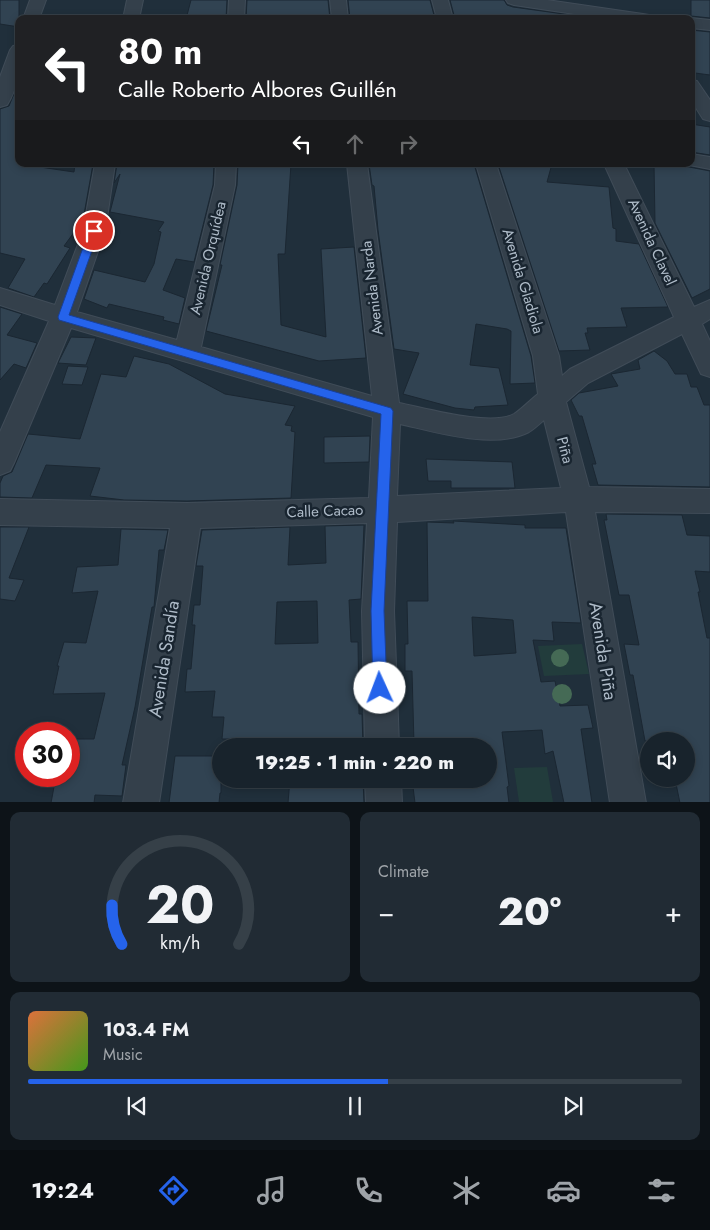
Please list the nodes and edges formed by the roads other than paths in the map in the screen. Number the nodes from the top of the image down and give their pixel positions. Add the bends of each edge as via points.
1 (38, 0) edge
2 (134, 0) edge
3 (237, 0) edge
4 (338, 0) edge
5 (440, 0) edge
6 (514, 0) edge
7 (639, 0) edge
8 (545, 7) edge
9 (32, 15) edge
10 (132, 15) edge
11 (236, 15) edge
12 (340, 15) edge
13 (444, 15) edge
14 (611, 15) edge
15 (648, 15) edge
16 (695, 23) edge
17 (710, 25) edge
18 (13, 58) edge
19 (695, 91) edge
20 (0, 101) edge
21 (710, 115) edge
22 (695, 161) edge
23 (710, 163) edge
24 (105, 167) edge
25 (226, 167) edge
26 (357, 167) edge
27 (487, 167) edge
28 (616, 167) edge
29 (0, 296) edge
30 (700, 315) edge
31 (63, 317) junction
32 (186, 352) junction
33 (710, 367) edge
34 (552, 400) junction
35 (387, 411) junction
36 (0, 463) edge
37 (578, 499) junction
38 (710, 501) edge
39 (381, 510) junction
40 (0, 512) edge
41 (187, 516) junction
42 (382, 738) edge
43 (383, 788) edge
44 (141, 802) edge
45 (384, 802) edge
46 (628, 802) edge

1 - 9 street
2 - 10 street
3 - 11 street
4 - 12 street
5 - 13 street
6 - 8 street
7 - 15 street
8 - 14 street
16 - 17 street
18 - 20 street
19 - 21 street
22 - 23 street
24 - 31 street via 94,231
25 - 32 street, Avenida Orquídea via 225,185
26 - 35 street, Avenida Narda
27 - 34 street, Avenida Gladiola via 546,356
28 - 30 street, Avenida Clavel
29 - 31 street
30 - 33 street, Avenida Clavel
30 - 34 street via 579,376
31 - 32 street
31 - 36 street
32 - 35 street
34 - 35 street via 520,424 493,428 457,426
34 - 37 street, Piña
35 - 39 street, Avenida Narda
37 - 38 street, Calle Cacao
37 - 39 street, Calle Cacao
37 - 46 street, Avenida Piña
39 - 41 street, Calle Cacao
39 - 42 street, Avenida Narda via 378,611
40 - 41 street, Calle Cacao
41 - 44 street, Avenida Sandía
43 - 45 street

